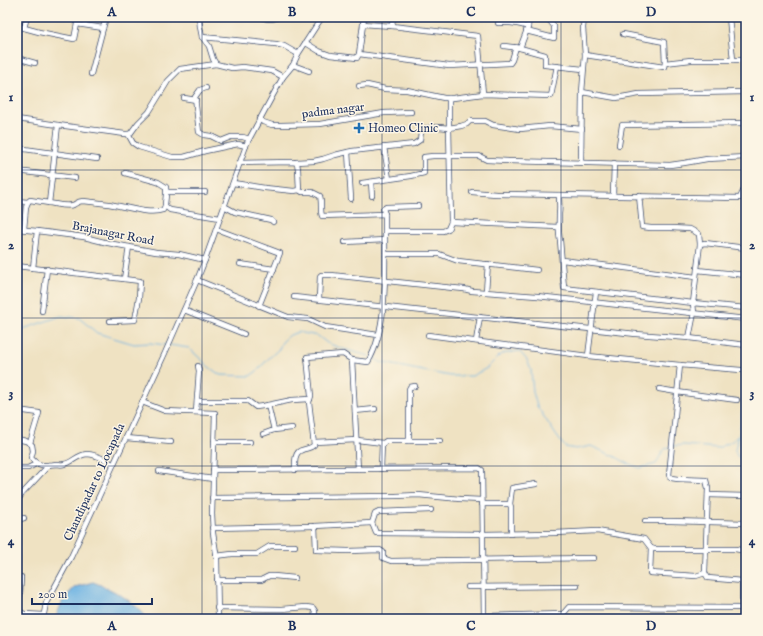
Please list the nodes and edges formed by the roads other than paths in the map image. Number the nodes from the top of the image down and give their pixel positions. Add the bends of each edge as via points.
1 (27, 17) edge
2 (70, 17) edge
3 (106, 17) edge
4 (199, 17) edge
5 (262, 17) edge
6 (278, 17) edge
7 (322, 17) edge
8 (364, 17) edge
9 (393, 17) edge
10 (529, 17) edge
11 (584, 17) edge
12 (729, 17) edge
13 (550, 21) dead end
14 (498, 23) dead end
15 (77, 24) junction
16 (363, 24) junction
17 (17, 26) edge
18 (392, 26) junction
19 (24, 28) junction
20 (103, 28) junction
21 (527, 29) junction
22 (623, 34) dead end
23 (202, 38) junction
24 (306, 43) junction
25 (504, 46) dead end
26 (518, 47) junction
27 (298, 54) junction
28 (359, 54) junction
29 (585, 55) junction
30 (17, 58) edge
31 (733, 60) junction
32 (746, 60) edge
33 (35, 63) dead end
34 (665, 63) junction
35 (216, 64) junction
36 (481, 64) junction
37 (293, 65) junction
38 (557, 66) junction
39 (584, 69) junction
40 (309, 71) dead end
41 (91, 74) dead end
42 (284, 77) junction
43 (359, 86) dead end
44 (206, 88) dead end
45 (582, 92) junction
46 (746, 92) edge
47 (483, 94) junction
48 (184, 98) dead end
49 (449, 98) junction
50 (196, 100) junction
51 (411, 112) dead end
52 (17, 119) edge
53 (259, 119) junction
54 (746, 123) edge
55 (58, 125) junction
56 (449, 128) junction
57 (582, 129) junction
58 (128, 134) junction
59 (249, 139) junction
60 (619, 145) dead end
61 (246, 146) junction
62 (384, 147) junction
63 (17, 148) edge
64 (348, 152) junction
65 (55, 153) junction
66 (449, 156) junction
67 (746, 157) edge
68 (97, 159) dead end
69 (296, 162) junction
70 (581, 162) junction
71 (240, 163) junction
72 (614, 163) junction
73 (17, 171) edge
74 (125, 173) dead end
75 (52, 175) junction
76 (75, 178) dead end
77 (389, 179) junction
78 (370, 182) junction
79 (233, 183) junction
80 (362, 183) dead end
81 (746, 185) edge
82 (299, 190) junction
83 (167, 192) junction
84 (205, 192) dead end
85 (472, 192) dead end
86 (558, 195) junction
87 (613, 195) junction
88 (639, 195) junction
89 (372, 196) dead end
90 (351, 199) dead end
91 (17, 201) edge
92 (28, 202) junction
93 (49, 203) junction
94 (165, 206) junction
95 (224, 206) junction
96 (418, 206) dead end
97 (385, 214) junction
98 (220, 218) junction
99 (273, 222) dead end
100 (451, 222) junction
101 (558, 227) junction
102 (17, 229) edge
103 (24, 230) junction
104 (216, 230) junction
105 (37, 231) junction
106 (385, 231) junction
107 (385, 240) junction
108 (345, 242) dead end
109 (700, 244) junction
110 (129, 247) junction
111 (746, 248) edge
112 (385, 254) junction
113 (205, 260) junction
114 (562, 260) junction
115 (240, 264) dead end
116 (488, 264) junction
117 (17, 266) edge
118 (33, 268) junction
119 (274, 269) junction
120 (47, 270) junction
121 (537, 270) dead end
122 (697, 270) junction
123 (746, 275) edge
124 (696, 277) junction
125 (124, 279) junction
126 (197, 280) junction
127 (385, 280) junction
128 (486, 291) junction
129 (596, 292) junction
130 (294, 297) dead end
131 (319, 299) junction
132 (595, 303) junction
133 (693, 303) junction
134 (259, 306) junction
135 (383, 306) junction
136 (746, 308) edge
137 (184, 310) junction
138 (42, 311) dead end
139 (694, 313) junction
140 (480, 317) junction
141 (746, 319) edge
142 (110, 321) dead end
143 (592, 329) junction
144 (244, 334) dead end
145 (378, 335) junction
146 (428, 335) dead end
147 (689, 338) junction
148 (476, 341) junction
149 (746, 345) edge
150 (588, 356) junction
151 (352, 360) junction
152 (680, 365) junction
153 (198, 366) dead end
154 (741, 370) dead end
155 (415, 386) dead end
156 (659, 389) dead end
157 (677, 392) junction
158 (310, 399) junction
159 (737, 400) dead end
160 (197, 401) junction
161 (142, 402) junction
162 (268, 405) junction
163 (375, 409) dead end
164 (17, 410) edge
165 (355, 411) junction
166 (196, 412) junction
167 (292, 428) dead end
168 (274, 430) junction
169 (263, 434) dead end
170 (126, 438) junction
171 (17, 439) edge
172 (357, 440) junction
173 (409, 441) junction
174 (440, 441) dead end
175 (30, 442) junction
176 (170, 442) dead end
177 (214, 442) junction
178 (250, 442) dead end
179 (314, 442) junction
180 (383, 443) junction
181 (36, 464) junction
182 (113, 464) junction
183 (49, 465) junction
184 (17, 468) edge
185 (358, 469) junction
186 (381, 469) junction
187 (213, 470) junction
188 (294, 470) junction
189 (159, 471) dead end
190 (212, 479) junction
191 (536, 484) dead end
192 (708, 494) junction
193 (746, 496) edge
194 (212, 498) junction
195 (17, 499) edge
196 (482, 502) junction
197 (510, 504) junction
198 (431, 510) dead end
199 (24, 518) dead end
200 (17, 520) edge
201 (644, 521) dead end
202 (707, 522) junction
203 (372, 523) junction
204 (746, 523) edge
205 (315, 526) junction
206 (212, 528) junction
207 (483, 534) junction
208 (511, 534) junction
209 (295, 546) dead end
210 (651, 548) junction
211 (706, 549) junction
212 (746, 551) edge
213 (216, 556) junction
214 (594, 558) dead end
215 (483, 559) junction
216 (705, 573) junction
217 (21, 578) dead end
218 (295, 578) dead end
219 (217, 580) junction
220 (744, 581) edge
221 (468, 586) dead end
222 (577, 586) dead end
223 (483, 587) junction
224 (17, 601) edge
225 (218, 608) junction
226 (742, 608) junction
227 (20, 611) junction
228 (17, 616) edge
229 (44, 617) edge
230 (484, 618) edge
231 (218, 619) edge
232 (314, 619) edge
233 (742, 619) edge

1 - 19 street
2 - 15 street via 78,19
3 - 20 street
4 - 23 street
5 - 6 street via 273,20
7 - 24 street, Chandipadar to Locapada
8 - 16 street
9 - 18 street
10 - 21 street
11 - 29 street
12 - 31 street
13 - 21 street via 554,26 554,38
14 - 21 street via 519,24
15 - 19 street via 74,39
15 - 20 street
16 - 18 street
16 - 28 street
17 - 19 street
18 - 36 street via 478,36
20 - 41 street
21 - 26 street
22 - 34 street via 664,42
23 - 27 street via 276,44
23 - 35 street via 209,46
24 - 27 street, Chandipadar to Locapada
24 - 28 street via 330,55 357,58
25 - 26 street
26 - 36 street via 511,62
26 - 38 street via 546,55 545,65
27 - 37 street, Chandipadar to Locapada
28 - 36 street via 449,66
29 - 34 street via 664,67
29 - 39 street
30 - 33 street
31 - 32 street
31 - 34 street
35 - 42 street via 272,71
35 - 58 street via 180,69 168,81 149,112
36 - 47 street
37 - 40 street
37 - 42 street, Chandipadar to Locapada
38 - 39 street
38 - 47 street via 551,96
39 - 45 street
42 - 53 street, Chandipadar to Locapada
43 - 49 street via 407,90
44 - 50 street via 198,92
45 - 46 street via 616,98 639,94
45 - 57 street
47 - 49 street
48 - 50 street
49 - 56 street
50 - 59 street via 200,133 221,141 231,137
51 - 53 street, padma nagar via 384,113 320,124 272,125
52 - 55 street
53 - 59 street, Chandipadar to Locapada
54 - 60 street via 622,125
55 - 58 street
55 - 65 street
56 - 57 street via 470,121 485,121 520,129 550,126
56 - 62 street via 426,128 421,132 420,140 414,144
56 - 66 street
57 - 70 street
58 - 61 street via 139,147 172,157 184,157 238,144
59 - 61 street, Chandipadar to Locapada
61 - 71 street, Chandipadar to Locapada
62 - 64 street
62 - 77 street
63 - 65 street
64 - 69 street via 314,161
64 - 90 street
65 - 68 street
65 - 75 street
66 - 70 street via 479,156 487,160 508,161
66 - 77 street via 424,157 424,173
66 - 100 street
67 - 72 street via 707,158 670,165
69 - 71 street
69 - 82 street
70 - 72 street
71 - 79 street, Chandipadar to Locapada
72 - 87 street
73 - 75 street
74 - 83 street via 161,184
75 - 76 street
75 - 93 street
77 - 78 street
78 - 80 street
78 - 89 street
79 - 82 street
79 - 95 street, Chandipadar to Locapada
81 - 88 street via 740,198
82 - 97 street via 320,196 322,216
83 - 84 street
83 - 94 street
85 - 86 street
86 - 87 street
86 - 101 street
87 - 88 street
88 - 109 street via 642,227 690,229 699,234
91 - 92 street
92 - 93 street via 30,200
92 - 103 street
93 - 94 street via 66,206 83,201 156,211 163,210
94 - 98 street via 170,210
95 - 98 street, Chandipadar to Locapada
95 - 99 street via 235,212
96 - 97 street via 386,207 383,209
97 - 106 street
98 - 104 street, Chandipadar to Locapada
100 - 101 street
100 - 106 street via 448,229 443,231
101 - 114 street
102 - 103 street, Brajanagar Road
103 - 105 street, Brajanagar Road
104 - 113 street, Chandipadar to Locapada
104 - 119 street via 280,253
105 - 110 street, Brajanagar Road via 84,237
105 - 118 street
106 - 107 street
107 - 108 street
107 - 112 street
109 - 111 street
109 - 122 street
110 - 113 street, Brajanagar Road
110 - 125 street
112 - 116 street via 439,254 458,261
112 - 127 street
113 - 126 street, Chandipadar to Locapada
114 - 124 street
114 - 129 street via 564,288
115 - 119 street
116 - 121 street
116 - 128 street
117 - 118 street
118 - 120 street
119 - 134 street
120 - 125 street
120 - 138 street
122 - 123 street
122 - 124 street
124 - 133 street
125 - 142 street via 140,281 135,320
126 - 134 street
126 - 137 street, Chandipadar to Locapada
127 - 128 street
127 - 131 street via 321,275
127 - 135 street
128 - 132 street
129 - 132 street
129 - 133 street
130 - 131 street
131 - 135 street
132 - 139 street
132 - 143 street
133 - 136 street
133 - 139 street
134 - 145 street via 288,317 308,319 325,327
135 - 140 street
135 - 145 street
137 - 144 street
137 - 161 street, Chandipadar to Locapada
139 - 141 street
139 - 147 street
140 - 143 street
140 - 148 street
143 - 147 street
143 - 150 street
145 - 151 street via 368,362
146 - 148 street
147 - 149 street
148 - 150 street
150 - 152 street
151 - 158 street via 343,354 306,357
151 - 165 street
152 - 154 street
152 - 157 street
153 - 160 street
155 - 173 street via 409,389
156 - 157 street
157 - 159 street
157 - 192 street via 669,475 678,480 706,480
158 - 162 street
158 - 179 street
160 - 162 street via 248,401 256,407
160 - 166 street
161 - 166 street via 165,411
161 - 170 street, Chandipadar to Locapada
162 - 168 street
163 - 165 street
164 - 175 street via 39,413
165 - 172 street
166 - 177 street via 215,413
167 - 168 street
168 - 169 street
170 - 176 street
170 - 182 street, Chandipadar to Locapada
171 - 175 street
172 - 179 street
172 - 180 street
172 - 185 street
173 - 174 street
173 - 180 street
175 - 181 street via 33,451 31,458
177 - 178 street
177 - 187 street
179 - 188 street via 311,448 298,452
180 - 186 street
181 - 183 street
181 - 184 street via 28,468
182 - 183 street via 96,455 88,454 64,464
182 - 229 street, Chandipadar to Locapada via 46,603
183 - 195 street
185 - 186 street
185 - 188 street
186 - 196 street via 479,468 482,470
187 - 188 street
187 - 190 street
189 - 190 street
190 - 194 street
191 - 197 street via 512,488
192 - 193 street
192 - 202 street
194 - 196 street via 418,495
194 - 206 street
196 - 197 street
196 - 207 street
197 - 208 street
198 - 203 street via 379,512 375,514
199 - 200 street
201 - 202 street
202 - 204 street
202 - 211 street
203 - 205 street
203 - 207 street via 376,533
205 - 206 street
205 - 215 street via 316,550 380,550 383,552 383,558 391,561
206 - 213 street
207 - 208 street
207 - 215 street
208 - 210 street via 597,530 644,539
209 - 213 street via 270,546 257,554
210 - 211 street
210 - 216 street via 650,573 696,576
211 - 212 street
211 - 216 street
213 - 219 street
214 - 215 street
215 - 223 street
216 - 220 street via 708,578
217 - 224 street
218 - 219 street via 269,576 261,580
219 - 225 street
220 - 226 street
221 - 223 street
222 - 223 street
223 - 230 street
224 - 227 street
225 - 231 street
225 - 232 street via 306,607 313,608
226 - 230 street via 569,607 563,614
226 - 233 street
227 - 228 street
227 - 229 street

